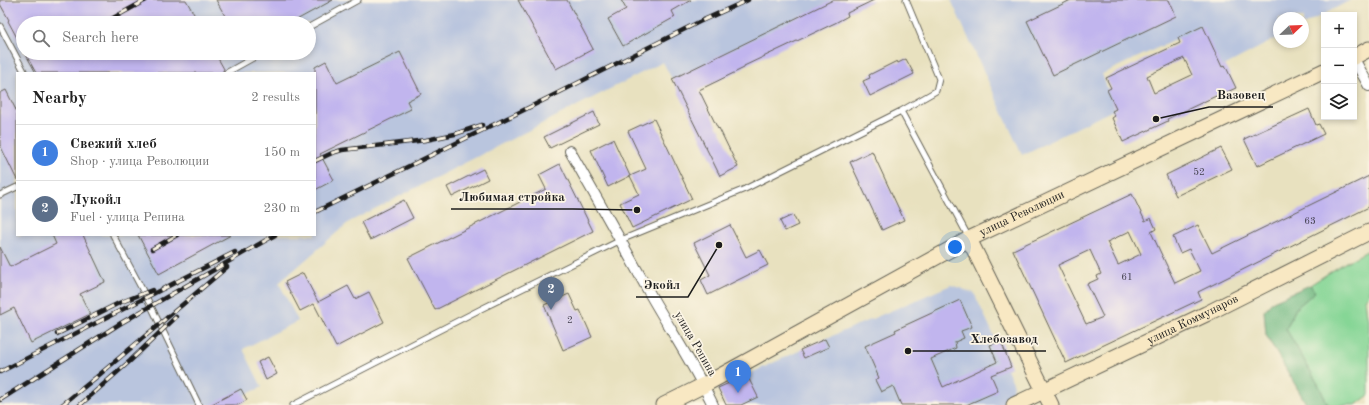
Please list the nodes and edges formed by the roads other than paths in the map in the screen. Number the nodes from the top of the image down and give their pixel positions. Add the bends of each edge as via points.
1 (358, 0) edge
2 (906, 0) edge
3 (316, 23) edge
4 (0, 26) edge
5 (1369, 49) edge
6 (16, 56) edge
7 (1357, 56) edge
8 (18, 60) edge
9 (249, 60) edge
10 (1357, 64) edge
11 (24, 72) edge
12 (228, 72) edge
13 (1321, 72) edge
14 (1369, 86) edge
15 (901, 110) junction
16 (570, 151) dead end
17 (16, 188) edge
18 (0, 196) edge
19 (1369, 232) edge
20 (114, 236) edge
21 (969, 238) junction
22 (621, 240) junction
23 (704, 385) junction
24 (1044, 391) junction
25 (199, 405) edge
26 (292, 405) edge
27 (664, 405) edge
28 (714, 405) edge
29 (1014, 405) edge
30 (1051, 405) edge

1 - 3 lane
2 - 15 lane via 939,79 936,91
4 - 6 lane
5 - 7 street
8 - 11 lane
9 - 12 lane
10 - 14 street
13 - 21 street, улица Революции
15 - 21 lane
15 - 22 lane via 745,189
16 - 22 street, улица Репина
17 - 18 lane
19 - 24 street, улица Коммунаров via 1206,314
20 - 25 lane
21 - 23 street, улица Революции
21 - 24 street
22 - 23 street, улица Репина
22 - 26 lane
23 - 27 street, улица Революции
23 - 28 street, улица Репина
24 - 29 street, улица Коммунаров
24 - 30 street

